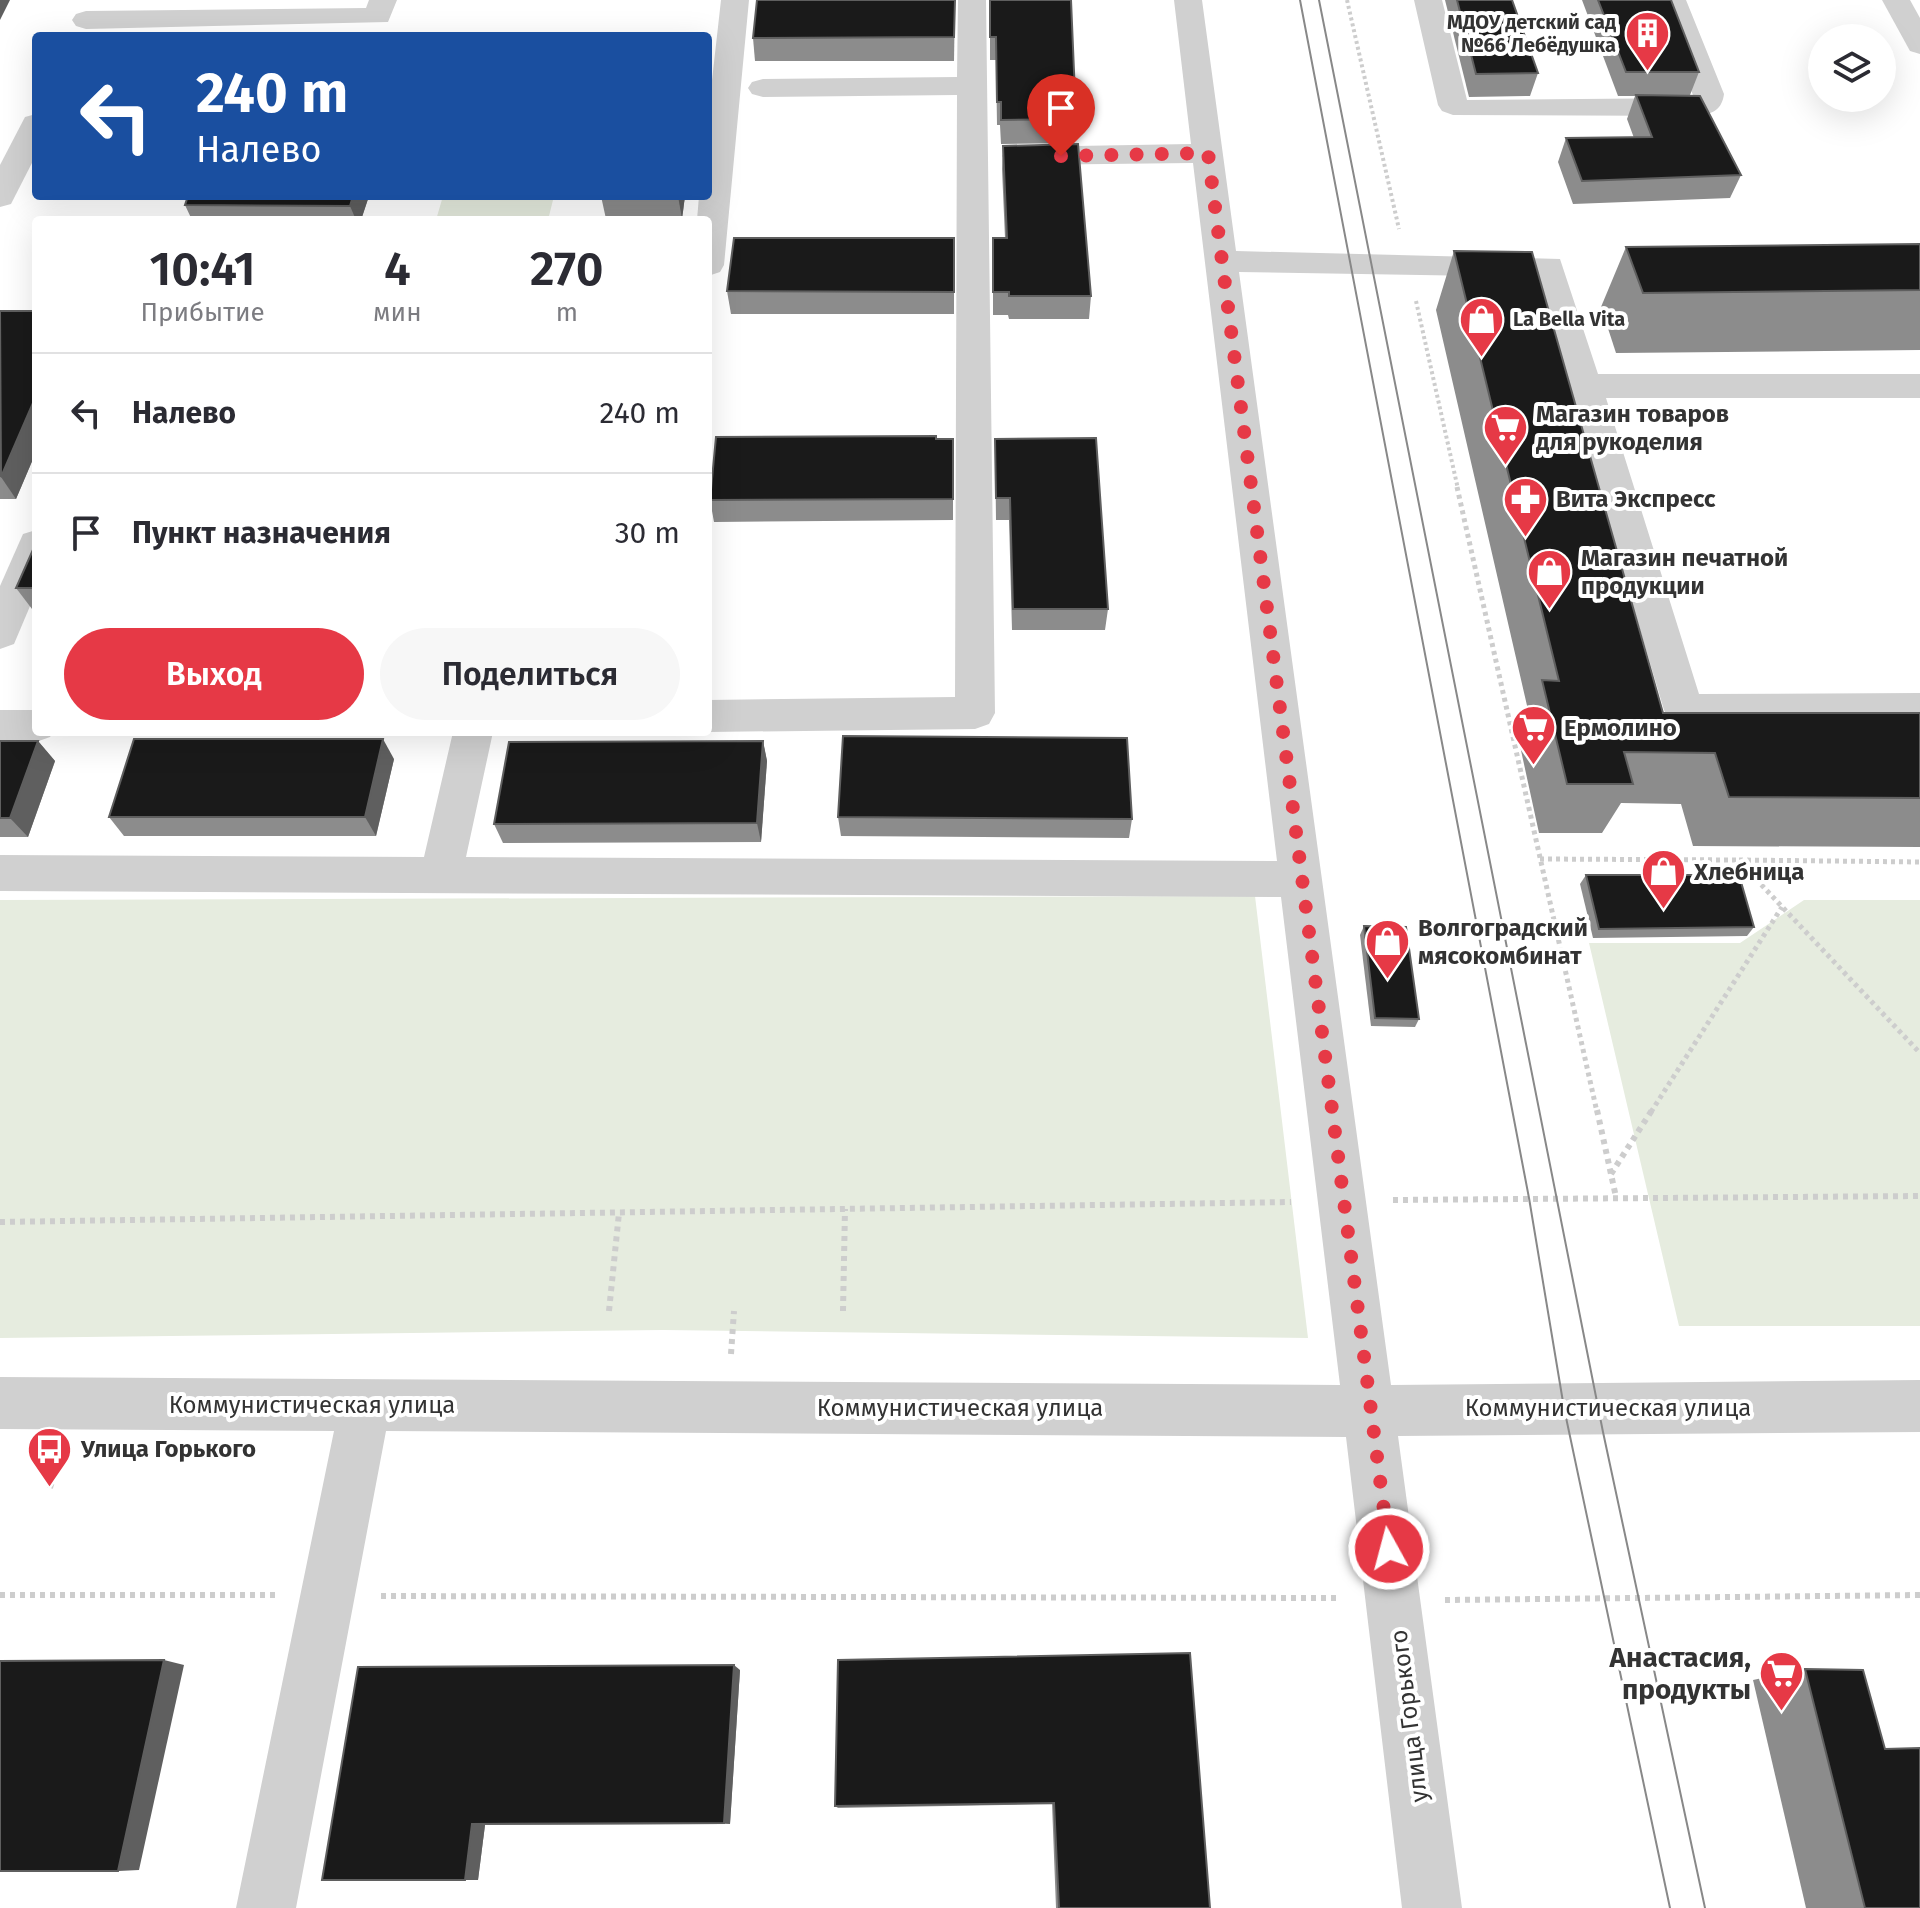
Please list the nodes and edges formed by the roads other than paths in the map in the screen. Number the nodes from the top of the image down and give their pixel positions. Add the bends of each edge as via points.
1 (383, 0) edge
2 (735, 0) edge
3 (972, 0) edge
4 (1188, 0) edge
5 (1428, 0) edge
6 (1672, 0) edge
7 (1896, 0) edge
8 (87, 19) edge
9 (1920, 45) edge
10 (972, 86) junction
11 (763, 88) dead end
12 (32, 131) edge
13 (1208, 153) junction
14 (973, 157) junction
15 (0, 197) edge
16 (720, 248) edge
17 (1222, 261) junction
18 (1585, 386) junction
19 (1920, 386) edge
20 (32, 554) edge
21 (0, 634) edge
22 (1920, 709) edge
23 (712, 716) edge
24 (0, 726) edge
25 (32, 726) edge
26 (472, 736) edge
27 (442, 872) junction
28 (0, 873) edge
29 (1302, 879) junction
30 (0, 1403) edge
31 (365, 1405) junction
32 (1920, 1406) edge
33 (1371, 1411) junction
34 (266, 1908) edge
35 (1432, 1908) edge

1 - 8 street via 378,16
2 - 16 street
3 - 10 street
4 - 13 street, улица Горького
5 - 6 street via 1453,105 1700,107 1708,103 1709,94
7 - 9 street
10 - 11 street
10 - 14 street
12 - 15 street
13 - 14 street
13 - 17 street, улица Горького
14 - 23 street via 957,241 975,713
17 - 18 street via 1548,267
17 - 29 street, улица Горького
18 - 19 street
18 - 22 street via 1684,710
20 - 21 street
24 - 25 street
26 - 27 street
27 - 28 street
27 - 29 street
29 - 33 street, улица Горького
30 - 31 street, Коммунистическая улица
31 - 33 street, Коммунистическая улица
31 - 34 street
32 - 33 street, Коммунистическая улица
33 - 35 street, улица Горького

